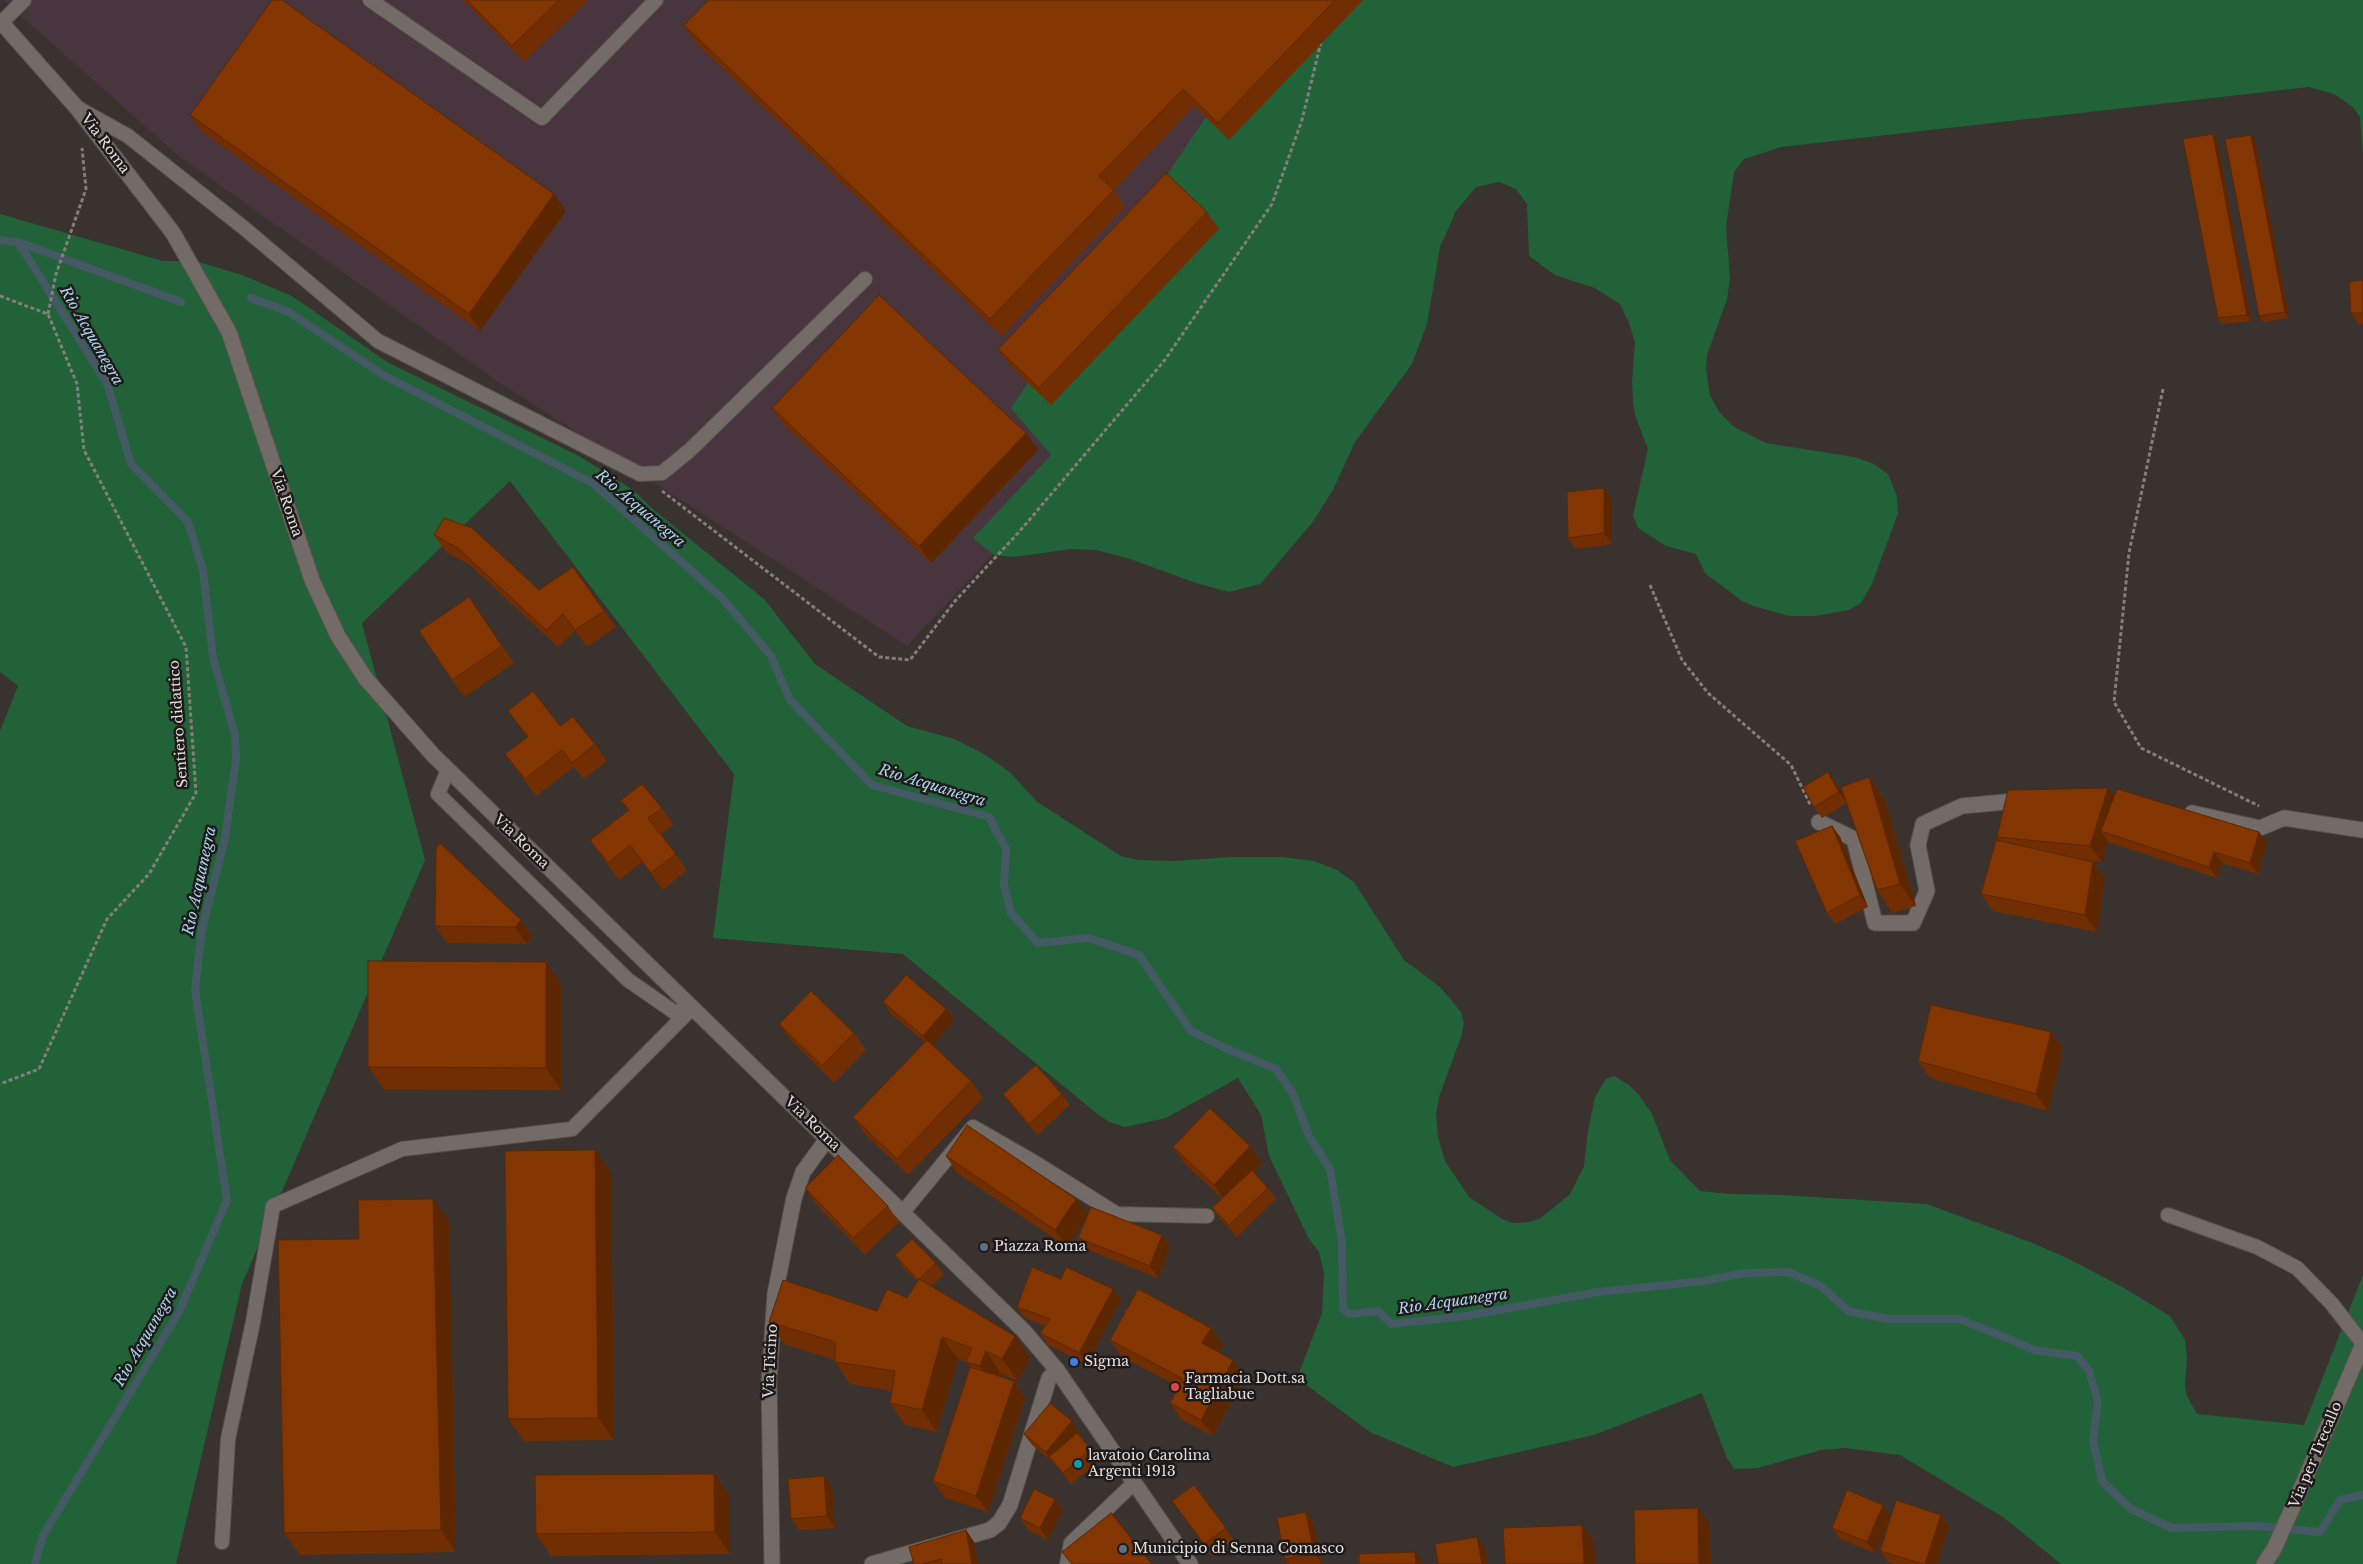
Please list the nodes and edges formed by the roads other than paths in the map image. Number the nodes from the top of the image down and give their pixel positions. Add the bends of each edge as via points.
1 (24, 0) edge
2 (370, 0) edge
3 (656, 0) edge
4 (1, 21) edge
5 (77, 108) junction
6 (865, 279) dead end
7 (448, 770) junction
8 (2042, 799) edge
9 (2174, 808) edge
10 (1819, 822) road end
11 (2363, 830) edge
12 (692, 1008) junction
13 (827, 1139) junction
14 (903, 1212) junction
15 (2168, 1215) dead end
16 (1207, 1216) dead end
17 (2363, 1344) edge
18 (1056, 1370) junction
19 (1134, 1483) junction
20 (222, 1542) dead end
21 (772, 1564) edge
22 (872, 1564) edge
23 (1067, 1564) edge
24 (1190, 1564) edge
25 (2264, 1564) edge

1 - 4 lane
2 - 3 lane via 542,118
4 - 5 street, Via Roma
5 - 6 lane via 128,136 378,341 640,474 662,473 690,450
5 - 7 street, Via Roma via 173,233 229,332 312,580 338,636 366,679
7 - 12 street, Via Roma
7 - 12 lane via 438,794 628,980 674,1012
8 - 10 street via 1962,806 1923,824 1918,845 1927,891 1913,923 1875,923 1854,839
9 - 11 street via 2260,828 2284,818
12 - 13 street, Via Roma
12 - 20 lane via 572,1129 402,1149 273,1206 228,1439
13 - 14 street, Via Roma
13 - 21 street, Via Ticino via 803,1172 794,1198 775,1294 769,1381
14 - 16 lane via 973,1127 1118,1214
14 - 18 street, Via Roma via 1024,1330
15 - 17 lane via 2257,1247 2297,1268 2332,1304
17 - 25 street, Via per Trecallo via 2300,1494
18 - 19 street, Via Roma
18 - 22 street via 1049,1378 1010,1505 999,1523 984,1532
19 - 23 lane via 1070,1543
19 - 24 street, Via Roma

